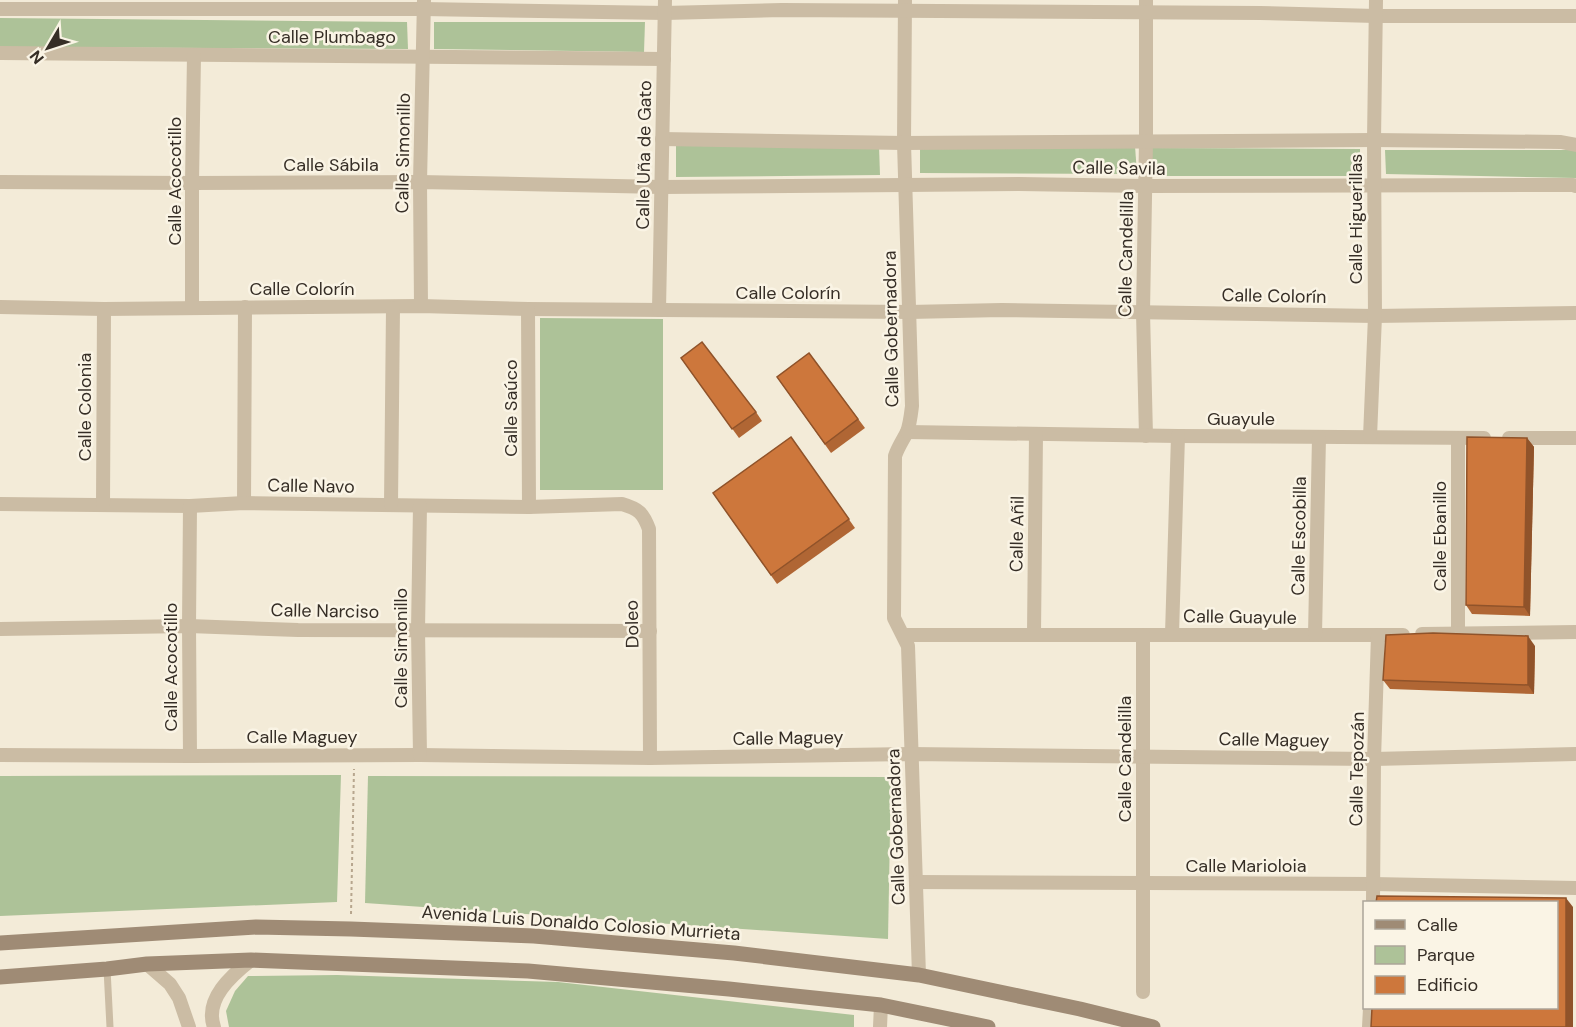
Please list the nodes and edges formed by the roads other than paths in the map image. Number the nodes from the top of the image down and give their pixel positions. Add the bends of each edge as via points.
1 (1376, 0) edge
2 (191, 5) edge
3 (424, 5) edge
4 (905, 6) edge
5 (665, 7) edge
6 (1146, 7) edge
7 (0, 9) edge
8 (1376, 16) junction
9 (1576, 16) edge
10 (0, 53) edge
11 (194, 55) junction
12 (423, 56) junction
13 (664, 59) junction
14 (662, 139) junction
15 (1374, 140) junction
16 (1146, 141) junction
17 (904, 143) junction
18 (1576, 145) edge
19 (0, 182) edge
20 (420, 182) junction
21 (192, 183) junction
22 (905, 184) junction
23 (1374, 185) junction
24 (1145, 186) junction
25 (1576, 186) edge
26 (662, 187) junction
27 (421, 306) junction
28 (0, 307) edge
29 (192, 308) junction
30 (245, 308) junction
31 (393, 308) junction
32 (104, 309) junction
33 (528, 309) junction
34 (659, 310) junction
35 (909, 312) junction
36 (1143, 312) junction
37 (1576, 313) edge
38 (1375, 316) junction
39 (907, 432) junction
40 (1036, 434) junction
41 (1146, 436) junction
42 (1178, 436) junction
43 (1319, 437) junction
44 (1370, 437) junction
45 (1458, 438) junction
46 (1576, 438) edge
47 (244, 503) junction
48 (0, 504) edge
49 (103, 504) junction
50 (391, 504) junction
51 (622, 504) joint
52 (190, 506) junction
53 (420, 506) junction
54 (530, 507) junction
55 (189, 626) junction
56 (0, 629) edge
57 (418, 630) junction
58 (650, 632) junction
59 (1576, 632) edge
60 (1458, 633) junction
61 (904, 634) junction
62 (1034, 634) junction
63 (1172, 634) junction
64 (1143, 635) junction
65 (1315, 635) junction
66 (1378, 636) junction
67 (911, 754) junction
68 (1576, 754) edge
69 (0, 755) edge
70 (420, 755) junction
71 (190, 756) junction
72 (1142, 757) junction
73 (650, 758) junction
74 (1374, 759) junction
75 (917, 882) junction
76 (1143, 884) junction
77 (1373, 884) junction
78 (1576, 888) edge
79 (1373, 901) edge
80 (0, 943) edge
81 (251, 960) junction
82 (147, 964) junction
83 (107, 969) junction
84 (919, 975) junction
85 (0, 977) edge
86 (1143, 992) dead end
87 (881, 1005) junction
88 (1370, 1009) edge
89 (188, 1024) edge
90 (213, 1025) edge
91 (110, 1027) edge
92 (880, 1027) edge
93 (988, 1027) edge
94 (1153, 1027) edge
95 (1369, 1027) edge

1 - 8 street, Calle Higuerillas
2 - 3 street, Calle Plumbago
2 - 7 street, Calle Plumbago
3 - 5 street, Calle Plumbago
3 - 12 street, Calle Simonillo
4 - 5 street, Calle Plumbago via 782,10
4 - 6 street, Calle Plumbago
4 - 17 street, Calle Gobernadora
5 - 13 street, Calle Uña de Gato
6 - 8 street, Calle Plumbago
6 - 16 street, Calle Candelilla
8 - 9 street, Calle Plumbago
8 - 15 street, Calle Higuerillas
10 - 11 street, Calle Plumbago
11 - 12 street, Calle Plumbago
11 - 21 street, Calle Acocotillo
12 - 13 street, Calle Plumbago
12 - 20 street, Calle Simonillo
13 - 14 street, Calle Uña de Gato
14 - 17 street, Calle Savila
14 - 26 street, Calle Uña de Gato
15 - 16 street, Calle Savila
15 - 18 street, Calle Savila
15 - 23 street, Calle Higuerillas
16 - 17 street, Calle Savila
16 - 24 street, Calle Candelilla
17 - 22 street, Calle Gobernadora
19 - 21 street, Calle Sábila
20 - 21 street, Calle Sábila
20 - 26 street, Calle Sábila
20 - 27 street, Calle Simonillo
21 - 29 street, Calle Acocotillo
22 - 24 street, Calle Savila
22 - 26 street, Calle Savila
22 - 35 street, Calle Gobernadora
23 - 24 street, Calle Savila
23 - 25 street, Calle Savila
23 - 38 street, Calle Higuerillas
24 - 36 street, Calle Candelilla
26 - 34 street, Calle Uña de Gato
27 - 31 street, Calle Colorín
27 - 33 street, Calle Colorín
28 - 32 street, Calle Colorín
29 - 30 street, Calle Colorín
29 - 32 street, Calle Colorín
30 - 31 street, Calle Colorín
30 - 47 street
31 - 50 street
32 - 49 street, Calle Colonia
33 - 34 street, Calle Colorín
33 - 54 street, Calle Saúco
34 - 35 street, Calle Colorín
35 - 36 street, Calle Colorín
35 - 39 street, Calle Gobernadora via 912,406
36 - 38 street, Calle Colorín
36 - 41 street, Calle Candelilla
37 - 38 street, Calle Colorín
38 - 44 street, Calle Higuerillas
39 - 40 street, Guayule
39 - 61 street, Calle Gobernadora via 895,456 894,618
40 - 41 street, Guayule
40 - 62 street, Calle Añil
41 - 42 street, Guayule
42 - 43 street, Guayule
42 - 63 street
43 - 44 street, Guayule
43 - 65 street, Calle Escobilla
44 - 45 street, Guayule
45 - 46 street, Guayule
45 - 60 street, Calle Ebanillo
47 - 50 street, Calle Navo
47 - 52 street, Calle Navo
48 - 49 street, Calle Navo
49 - 52 street, Calle Navo
50 - 53 street, Calle Navo
51 - 54 street, Calle Navo
51 - 58 street, Doleo via 635,507 645,517 649,529
52 - 55 street, Calle Acocotillo
53 - 54 street, Calle Navo
53 - 57 street, Calle Simonillo
55 - 56 street, Calle Narciso
55 - 57 street, Calle Narciso
55 - 71 street, Calle Acocotillo
57 - 58 street, Calle Narciso
57 - 70 street, Calle Simonillo
58 - 73 street, Doleo
59 - 60 street, Calle Guayule
60 - 66 street, Calle Guayule
61 - 62 street, Calle Guayule
61 - 67 street, Calle Gobernadora via 909,646
62 - 64 street, Calle Guayule
63 - 64 street, Calle Guayule
63 - 65 street, Calle Guayule
64 - 72 street, Calle Candelilla
65 - 66 street, Calle Guayule
66 - 74 street, Calle Tepozán
67 - 72 street, Calle Maguey
67 - 73 street, Calle Maguey
67 - 75 street, Calle Gobernadora
68 - 74 street, Calle Maguey
69 - 71 street, Calle Maguey
70 - 71 street, Calle Maguey
70 - 73 street, Calle Maguey
72 - 74 street, Calle Maguey
72 - 76 street, Calle Candelilla
74 - 77 street, Calle Tepozán
75 - 76 street, Calle Marioloia
75 - 84 street, Calle Gobernadora
76 - 77 street, Calle Marioloia
76 - 86 street, Calle Candelilla
77 - 78 street, Calle Marioloia
77 - 79 street, Calle Tepozán
80 - 84 main road, Avenida Luis Donaldo Colosio Murrieta via 256,927 351,928 534,936 734,953
81 - 82 main road
81 - 87 main road via 528,971
81 - 90 street via 217,996 212,1010
82 - 83 main road
82 - 89 street via 170,984
83 - 85 main road
83 - 91 lane
84 - 94 main road, Avenida Luis Donaldo Colosio Murrieta
87 - 92 street
87 - 93 main road
88 - 95 street
89 - 90 street

